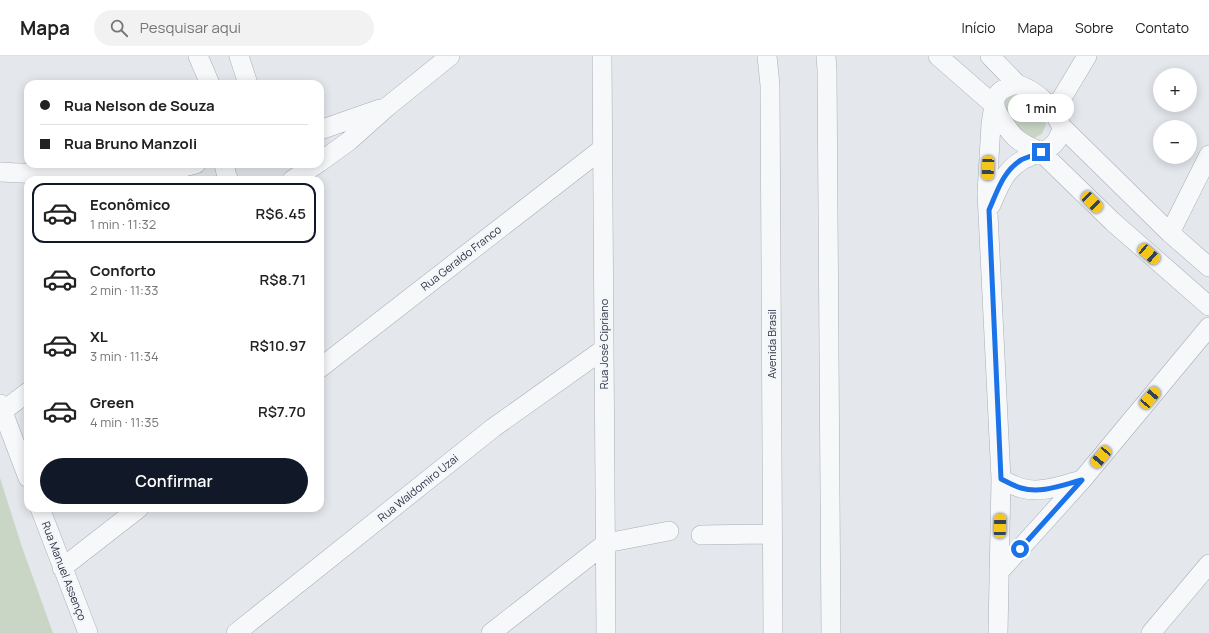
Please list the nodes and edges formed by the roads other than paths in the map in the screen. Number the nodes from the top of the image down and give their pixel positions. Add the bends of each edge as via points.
1 (198, 56) edge
2 (239, 56) edge
3 (450, 56) edge
4 (602, 56) edge
5 (767, 56) edge
6 (826, 56) edge
7 (938, 56) edge
8 (990, 56) edge
9 (1087, 56) edge
10 (208, 80) edge
11 (247, 80) edge
12 (1017, 84) junction
13 (994, 105) junction
14 (387, 107) junction
15 (1058, 119) junction
16 (324, 129) edge
17 (602, 149) junction
18 (1041, 152) junction
19 (1209, 155) edge
20 (324, 159) edge
21 (180, 168) edge
22 (310, 168) edge
23 (0, 172) edge
24 (90, 176) edge
25 (126, 176) edge
26 (298, 176) edge
27 (989, 210) junction
28 (1170, 233) junction
29 (1209, 266) edge
30 (1209, 306) edge
31 (1209, 327) edge
32 (604, 349) junction
33 (324, 365) edge
34 (24, 394) edge
35 (1, 408) edge
36 (24, 468) edge
37 (1001, 479) junction
38 (1082, 480) junction
39 (41, 512) edge
40 (134, 512) edge
41 (669, 531) dead end
42 (772, 534) junction
43 (701, 535) dead end
44 (606, 543) junction
45 (1209, 564) edge
46 (62, 568) junction
47 (999, 572) junction
48 (88, 633) edge
49 (236, 633) edge
50 (491, 633) edge
51 (606, 633) edge
52 (773, 633) edge
53 (831, 633) edge
54 (998, 633) edge
55 (1151, 633) edge

1 - 10 street
2 - 11 street
3 - 14 street
4 - 17 street, Rua José Cipriano
5 - 42 street, Avenida Brasil via 770,100
6 - 53 street
7 - 13 street
8 - 12 street
9 - 15 street
12 - 13 street via 1008,86 1000,92
12 - 15 street via 1035,91
13 - 18 street via 1000,118 1015,137
13 - 27 street via 987,193
14 - 16 street
14 - 20 street
15 - 18 street via 1060,136 1049,149
15 - 28 street
17 - 32 street, Rua José Cipriano
17 - 33 street, Rua Geraldo Franco
18 - 27 street via 1021,160 1010,169 1002,179
18 - 30 street via 1113,222
19 - 28 street
21 - 25 street via 155,174
22 - 26 street
23 - 24 street
27 - 37 street
28 - 29 street
31 - 38 street
32 - 44 street, Rua José Cipriano
32 - 49 street, Rua Waldomiro Uzai via 493,428
34 - 35 street
35 - 36 street
37 - 38 street via 1020,488 1035,491
37 - 47 street
38 - 47 street
39 - 46 street, Rua Manuel Assenço
40 - 46 street
41 - 44 street
42 - 43 street
42 - 52 street, Avenida Brasil
44 - 50 street
44 - 51 street, Rua José Cipriano
45 - 55 street
46 - 48 street, Rua Manuel Assenço
47 - 54 street

